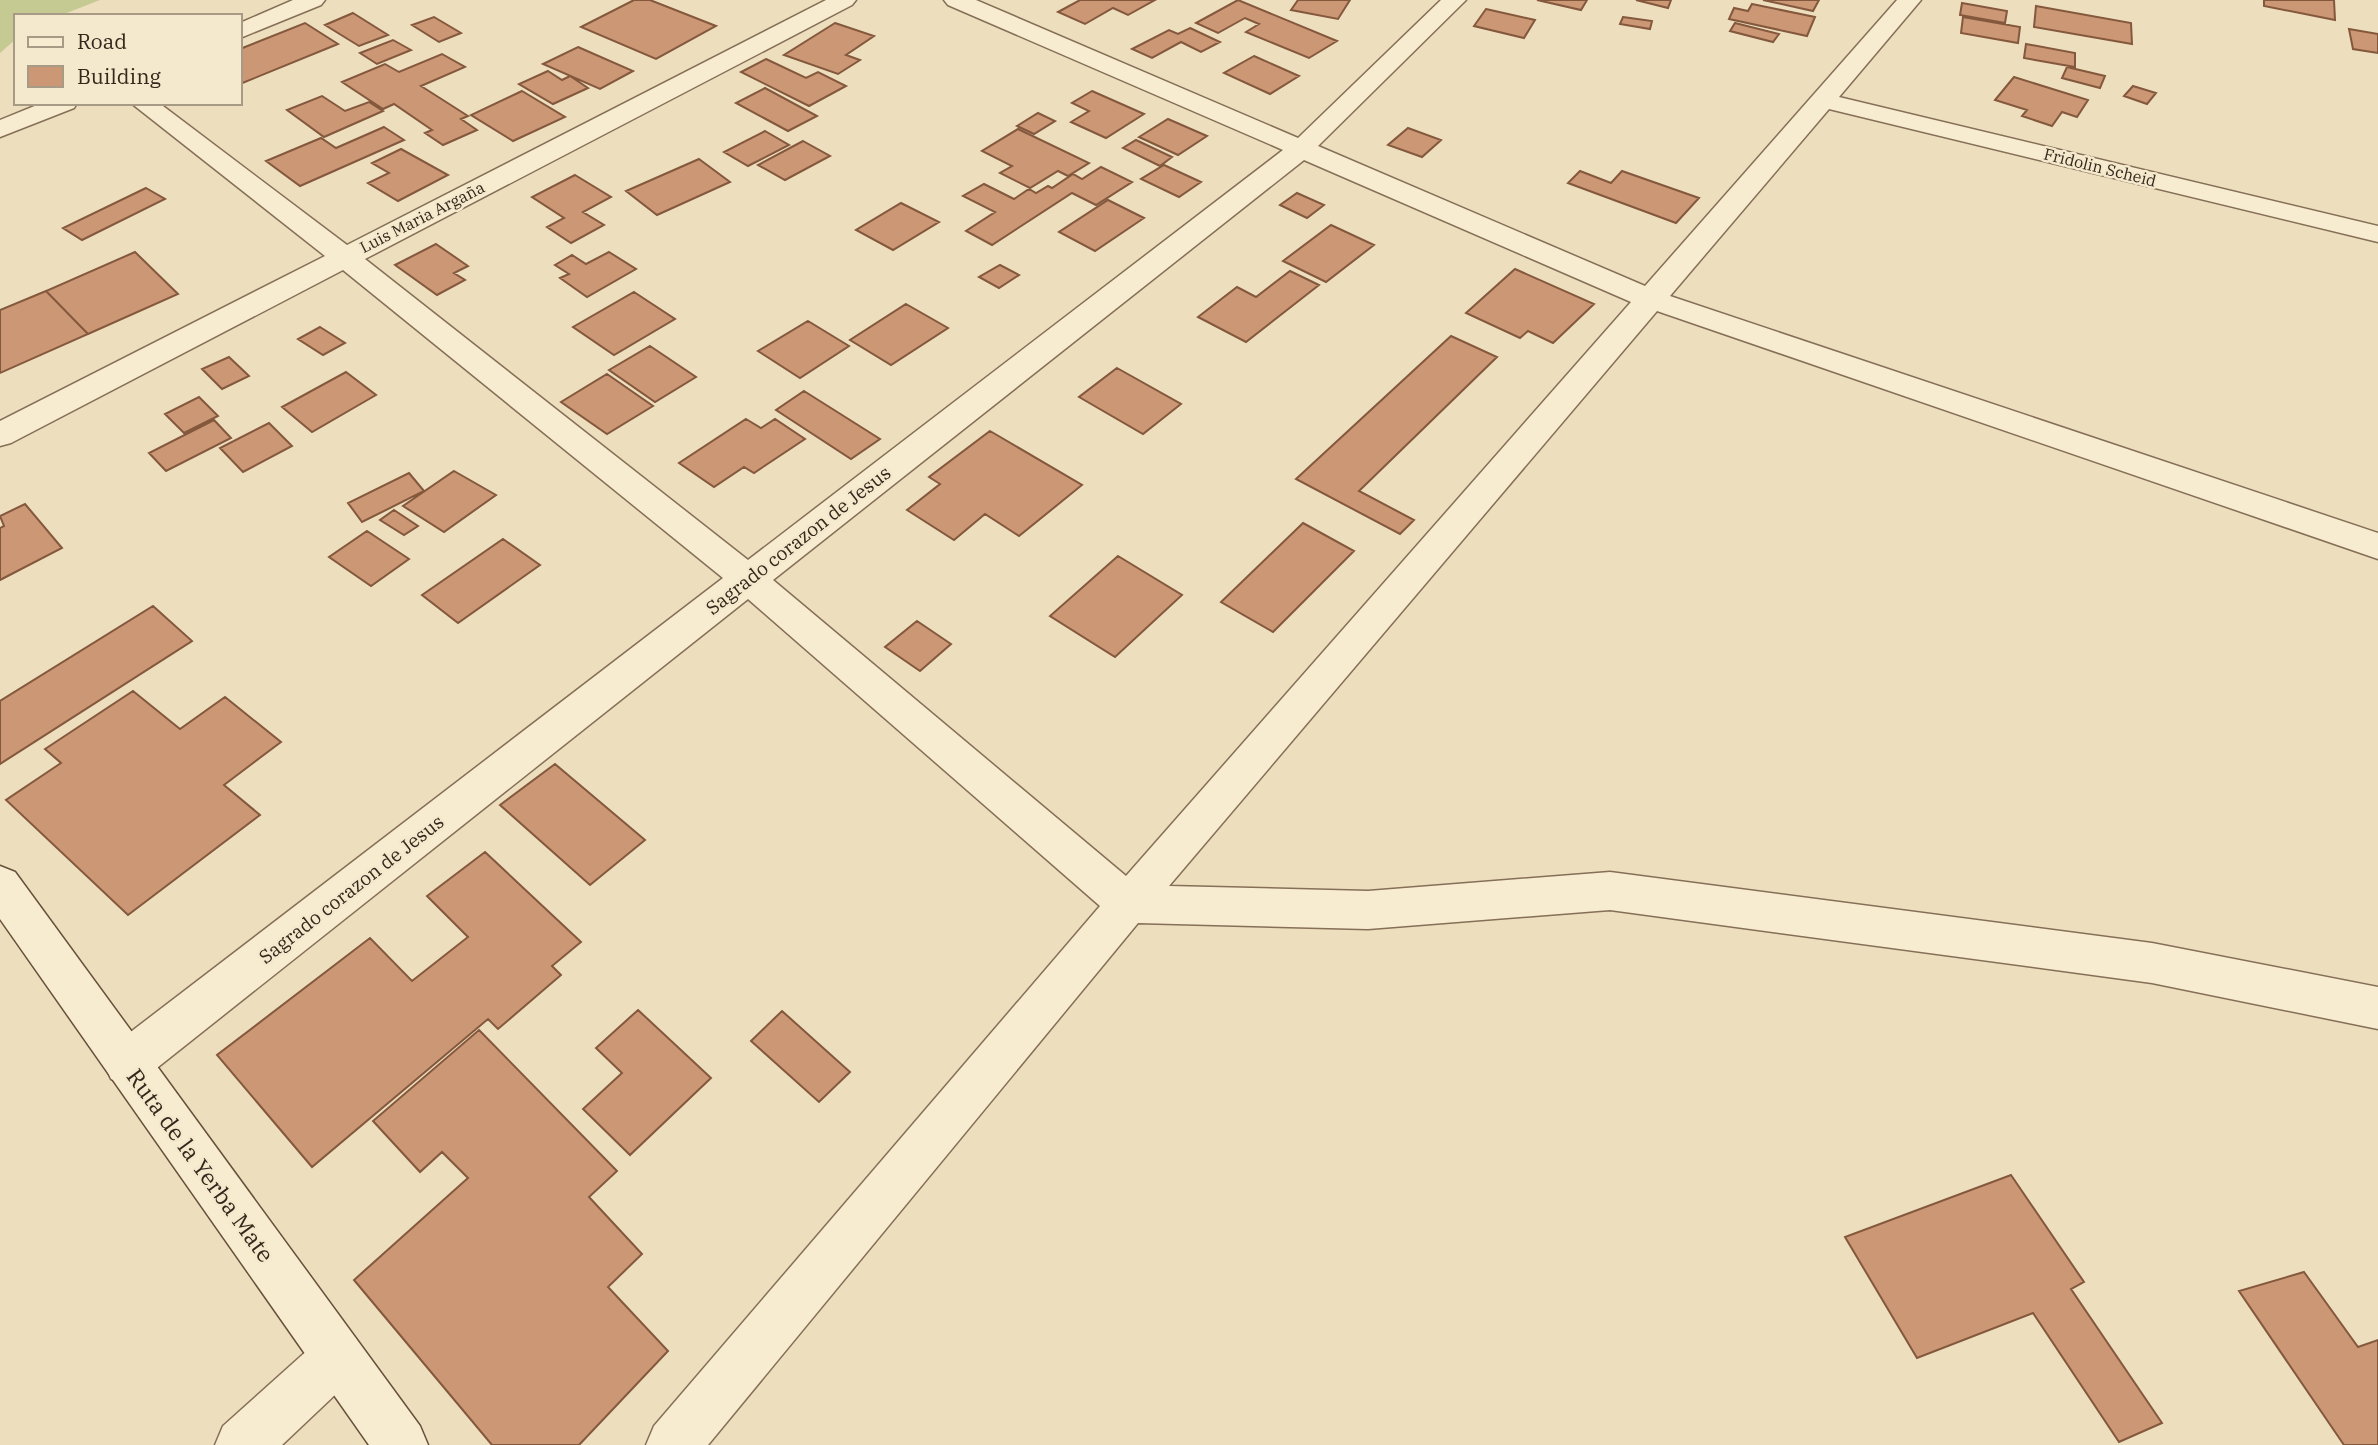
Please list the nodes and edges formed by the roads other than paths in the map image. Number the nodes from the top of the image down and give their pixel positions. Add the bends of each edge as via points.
1 (313, 0) edge
2 (844, 0) edge
3 (956, 0) edge
4 (1454, 0) edge
5 (1909, 0) edge
6 (242, 30) edge
7 (1822, 100) junction
8 (60, 105) edge
9 (146, 105) edge
10 (0, 129) edge
11 (1302, 148) junction
12 (2378, 234) edge
13 (345, 257) junction
14 (1650, 299) junction
15 (0, 435) edge
16 (2378, 546) edge
17 (748, 579) junction
18 (0, 885) edge
19 (1128, 904) junction
20 (2378, 1009) edge
21 (127, 1063) junction
22 (338, 1357) junction
23 (242, 1445) edge
24 (401, 1445) edge
25 (673, 1445) edge

1 - 6 street
2 - 13 street, Luis Maria Argaña
3 - 11 street
4 - 11 street, Sagrado corazon de Jesus
5 - 7 street
7 - 12 street, Fridolin Scheid
7 - 14 street
8 - 10 street
9 - 13 street
11 - 14 street
11 - 17 street, Sagrado corazon de Jesus
13 - 15 street, Luis Maria Argaña
13 - 17 street
14 - 16 street
14 - 19 street
17 - 19 street
17 - 21 street, Sagrado corazon de Jesus
18 - 21 street, Ruta de la Yerba Mate
19 - 20 street via 1368,910 1610,891 2152,963
19 - 25 street
21 - 22 street, Ruta de la Yerba Mate
22 - 23 street
22 - 24 street, Ruta de la Yerba Mate

